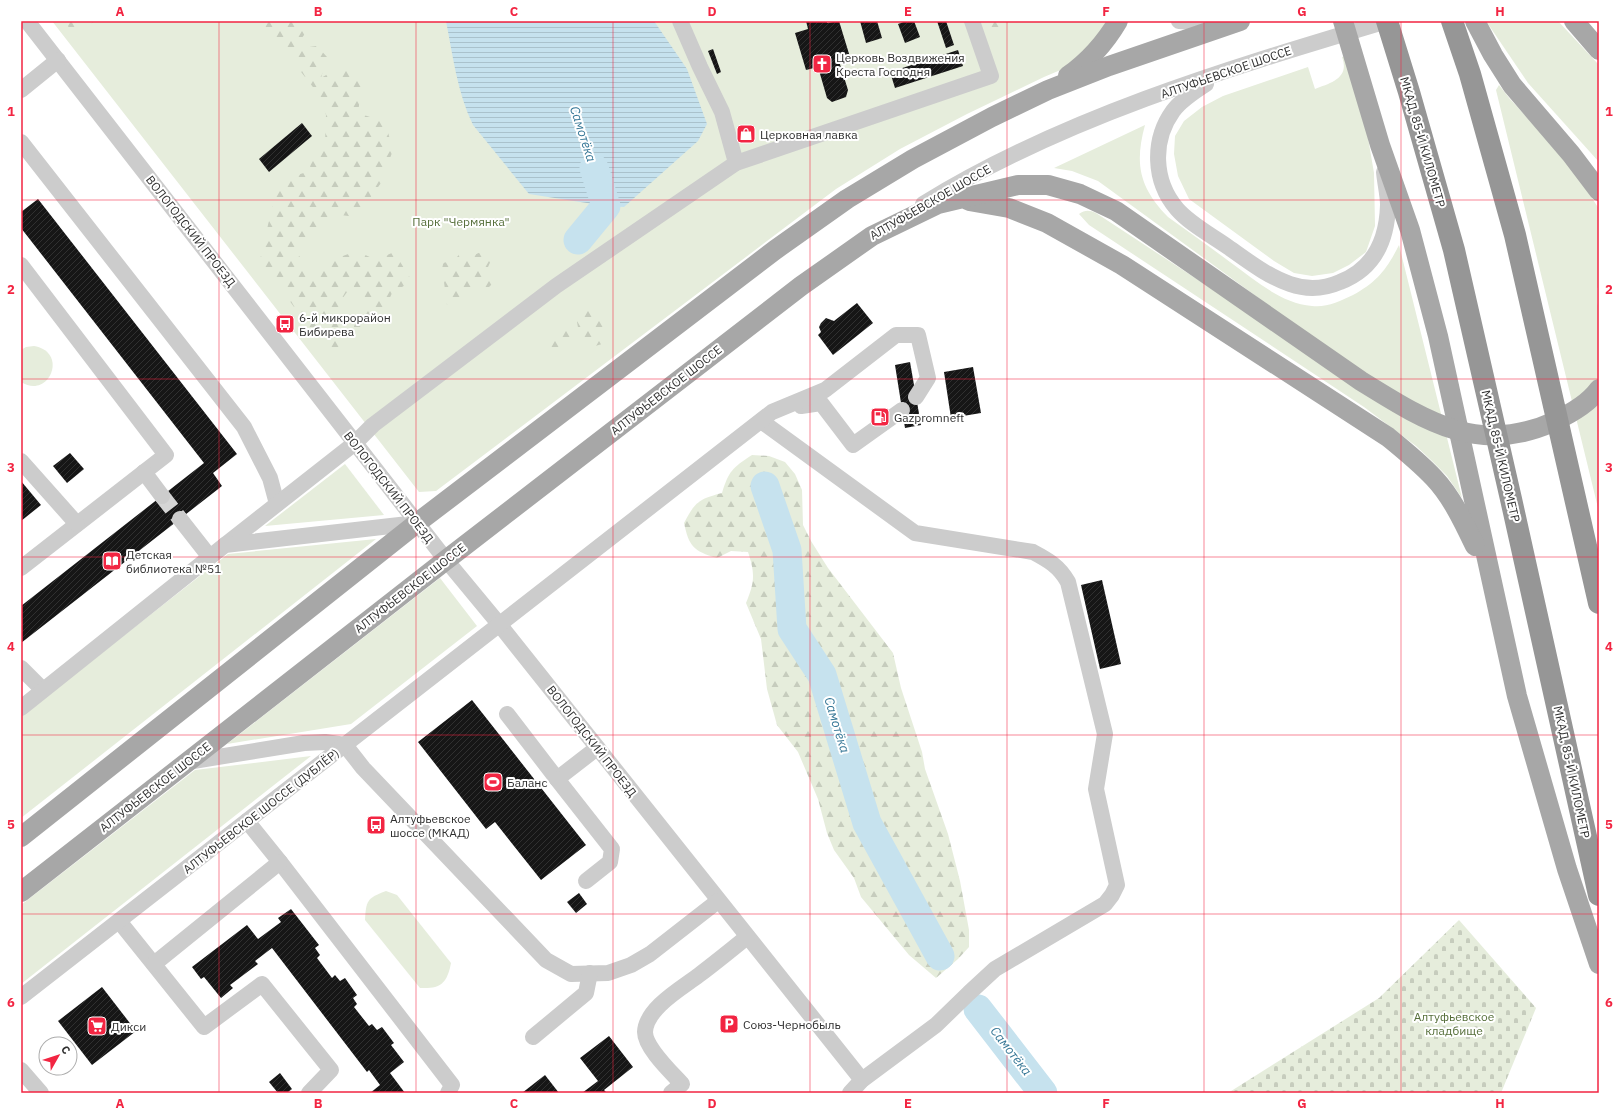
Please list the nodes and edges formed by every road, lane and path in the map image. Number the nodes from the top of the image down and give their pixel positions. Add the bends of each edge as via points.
1 (27, 21) edge
2 (680, 21) edge
3 (972, 21) edge
4 (1118, 21) edge
5 (1179, 21) edge
6 (1220, 21) edge
7 (1240, 21) edge
8 (1343, 21) edge
9 (1387, 21) edge
10 (1452, 21) edge
11 (1475, 21) edge
12 (1574, 21) edge
13 (1599, 50) edge
14 (58, 60) junction
15 (1222, 73) junction
16 (21, 90) edge
17 (1048, 90) junction
18 (21, 142) edge
19 (1380, 145) junction
20 (736, 163) junction
21 (1599, 191) edge
22 (959, 200) junction
23 (872, 236) junction
24 (21, 265) edge
25 (1599, 389) edge
26 (916, 397) dead end
27 (780, 409) junction
28 (902, 410) dead end
29 (761, 421) junction
30 (355, 443) junction
31 (21, 461) edge
32 (144, 472) junction
33 (162, 496) tunnel mouth
34 (277, 504) junction
35 (180, 519) tunnel mouth
36 (417, 523) junction
37 (77, 524) junction
38 (225, 545) junction
39 (209, 556) junction
40 (446, 560) junction
41 (23, 562) edge
42 (1599, 603) edge
43 (1496, 606) junction
44 (500, 624) junction
45 (21, 668) edge
46 (43, 690) junction
47 (21, 708) edge
48 (507, 714) dead end
49 (345, 745) junction
50 (597, 748) junction
51 (187, 762) junction
52 (557, 779) junction
53 (247, 821) junction
54 (21, 836) edge
55 (280, 862) junction
56 (586, 881) dead end
57 (21, 892) edge
58 (1599, 895) edge
59 (718, 901) junction
60 (119, 921) junction
61 (747, 937) junction
62 (154, 964) junction
63 (1599, 964) edge
64 (590, 973) junction
65 (21, 997) edge
66 (533, 1037) dead end
67 (21, 1070) edge
68 (862, 1080) junction
69 (41, 1093) edge
70 (309, 1093) edge
71 (448, 1093) edge
72 (671, 1093) edge
73 (850, 1093) edge

1 - 14 street, ВОЛОГОДСКИЙ ПРОЕЗД
2 - 20 street via 722,112
3 - 20 street via 991,76
4 - 17 main road via 1103,45 1082,66
5 - 6 street
7 - 17 main road
8 - 19 main road
9 - 15 street, АЛТУФЬЕВСКОЕ ШОССЕ
9 - 58 highway, МКАД, 85-Й КИЛОМЕТР via 1454,250
10 - 42 highway via 1470,74 1515,235
11 - 21 main road via 1512,85
12 - 13 main road
14 - 16 street
14 - 30 street, ВОЛОГОДСКИЙ ПРОЕЗД
15 - 19 street via 1194,92 1174,110 1162,131 1157,152 1160,176 1167,194 1178,209 1197,226 1267,274 1312,289 1332,286 1351,278 1368,264 1379,249 1388,204
15 - 23 street, АЛТУФЬЕВСКОЕ ШОССЕ via 1066,130 934,197
17 - 36 main road via 919,155 847,199 775,250
18 - 34 street via 244,427 270,478
19 - 43 main road via 1410,230 1438,336
20 - 30 street via 556,286 373,425
22 - 23 main road via 938,204
22 - 25 main road via 1018,184 1048,185 1080,194 1116,211 1395,402 1432,422 1472,434 1505,436 1538,429 1568,415
22 - 43 main road via 1009,208 1047,223 1122,265 1388,438 1435,479 1451,502 1478,552
23 - 40 main road, АЛТУФЬЕВСКОЕ ШОССЕ via 801,286
24 - 32 street via 166,455
26 - 27 street, АЛТУФЬЕВСКОЕ ШОССЕ (ДУБЛЁР) via 928,378 918,335 896,335 824,390
27 - 28 street via 821,403 853,445
27 - 29 street, АЛТУФЬЕВСКОЕ ШОССЕ (ДУБЛЁР)
29 - 44 street, АЛТУФЬЕВСКОЕ ШОССЕ (ДУБЛЁР)
29 - 68 street via 915,533 1033,552 1050,560 1062,571 1068,582 1105,734 1096,789 1116,885 1112,895 1104,904 995,969 936,1025
30 - 34 street
30 - 36 street, ВОЛОГОДСКИЙ ПРОЕЗД
31 - 37 street
32 - 33 street
32 - 37 street
34 - 38 street
35 - 39 street
36 - 38 street
36 - 40 street, ВОЛОГОДСКИЙ ПРОЕЗД
36 - 54 main road
37 - 41 street
38 - 39 street
39 - 46 street
40 - 44 street, ВОЛОГОДСКИЙ ПРОЕЗД
40 - 51 main road, АЛТУФЬЕВСКОЕ ШОССЕ
43 - 63 main road via 1519,704 1567,869
44 - 49 street, АЛТУФЬЕВСКОЕ ШОССЕ (ДУБЛЁР)
44 - 50 street, ВОЛОГОДСКИЙ ПРОЕЗД
45 - 46 street
46 - 47 street
48 - 52 street
49 - 51 street via 325,742 304,743
49 - 53 street, АЛТУФЬЕВСКОЕ ШОССЕ (ДУБЛЁР)
49 - 64 street via 363,768 546,960 571,974
50 - 52 street
50 - 59 street, ВОЛОГОДСКИЙ ПРОЕЗД
51 - 57 main road, АЛТУФЬЕВСКОЕ ШОССЕ
52 - 56 street via 612,849 610,862
53 - 55 street
53 - 60 street, АЛТУФЬЕВСКОЕ ШОССЕ (ДУБЛЁР)
55 - 62 street
55 - 71 street via 452,1085
59 - 61 street, ВОЛОГОДСКИЙ ПРОЕЗД
59 - 64 street via 650,954 631,965 608,972
60 - 62 street
60 - 65 street, АЛТУФЬЕВСКОЕ ШОССЕ (ДУБЛЁР)
61 - 68 street, ВОЛОГОДСКИЙ ПРОЕЗД via 764,965
61 - 72 street via 672,994 648,1022 645,1033 650,1047 682,1084
62 - 70 street via 204,1027 262,984 331,1070
64 - 66 street via 586,993
67 - 69 street
68 - 73 street

